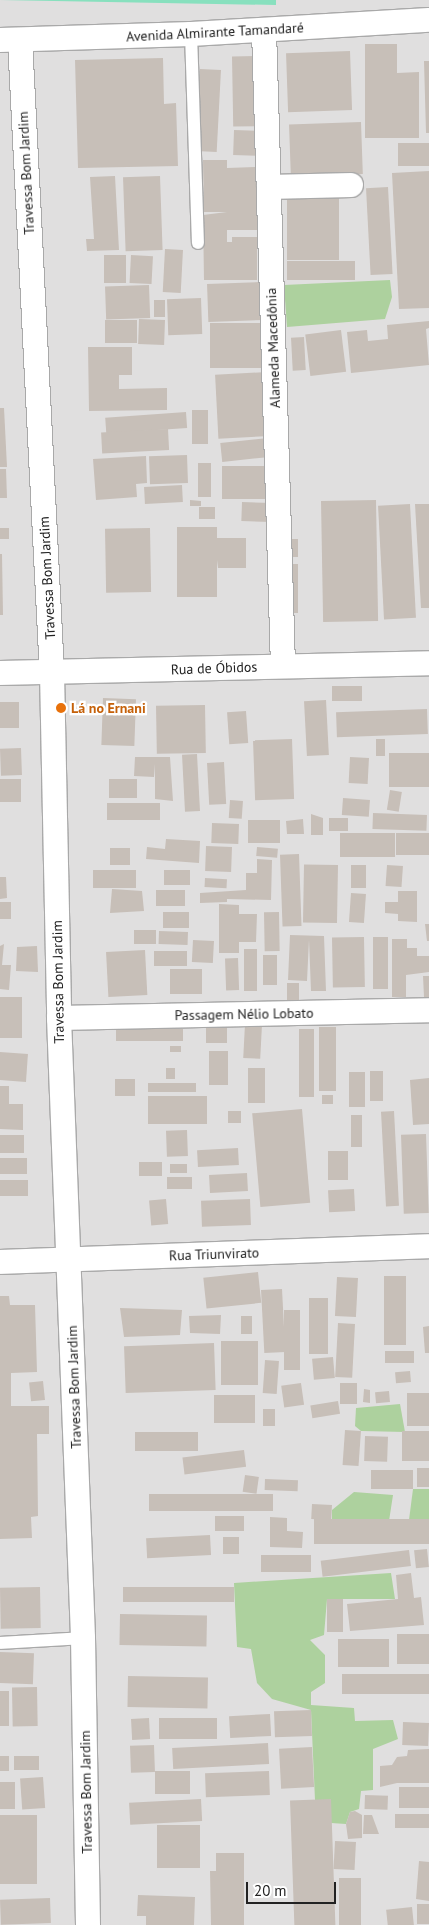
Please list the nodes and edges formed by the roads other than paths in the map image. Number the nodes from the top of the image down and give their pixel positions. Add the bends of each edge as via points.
1 (429, 20) edge
2 (264, 30) junction
3 (191, 34) junction
4 (10, 40) edge
5 (351, 185) dead end
6 (269, 188) junction
7 (198, 243) dead end
8 (429, 663) edge
9 (283, 666) junction
10 (52, 672) junction
11 (0, 673) edge
12 (429, 1010) edge
13 (59, 1018) junction
14 (429, 1246) edge
15 (70, 1259) junction
16 (0, 1262) edge
17 (83, 1638) junction
18 (0, 1643) edge
19 (88, 1925) edge

1 - 2 street, Avenida Almirante Tamandaré
2 - 3 street, Avenida Almirante Tamandaré
2 - 6 street, Alameda Macedônia
3 - 4 street, Avenida Almirante Tamandaré
3 - 7 lane
4 - 10 street, Travessa Bom Jardim
5 - 6 street
6 - 9 street, Alameda Macedônia
8 - 9 street, Rua de Óbidos
9 - 10 street, Rua de Óbidos
10 - 11 street, Rua de Óbidos
10 - 13 street, Travessa Bom Jardim
12 - 13 street, Passagem Nélio Lobato
13 - 15 street, Travessa Bom Jardim
14 - 15 street, Rua Triunvirato
15 - 16 street, Rua Triunvirato
15 - 17 street, Travessa Bom Jardim
17 - 18 lane
17 - 19 street, Travessa Bom Jardim

